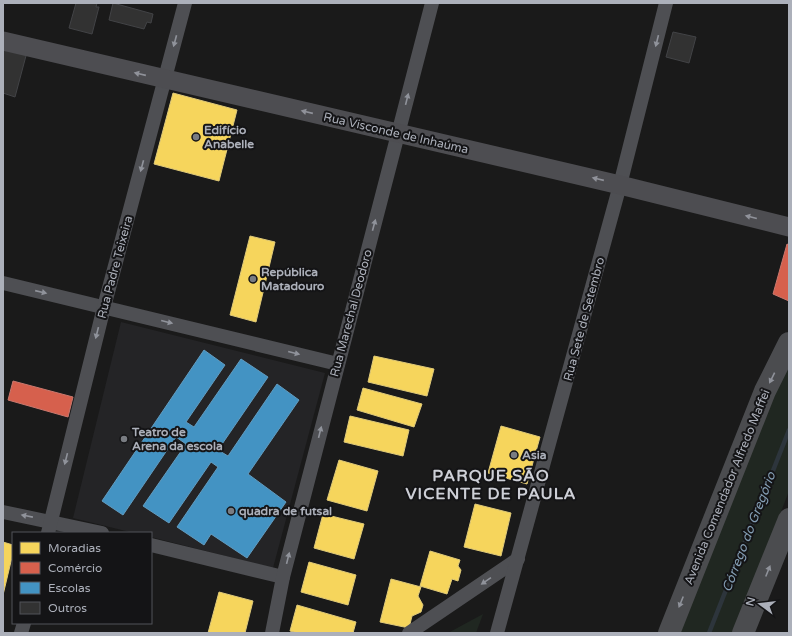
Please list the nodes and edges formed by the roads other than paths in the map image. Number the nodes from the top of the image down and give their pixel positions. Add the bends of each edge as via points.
1 (185, 3) edge
2 (432, 3) edge
3 (666, 3) edge
4 (3, 42) edge
5 (165, 80) junction
6 (399, 133) junction
7 (620, 184) junction
8 (789, 227) edge
9 (3, 283) edge
10 (104, 306) junction
11 (789, 343) edge
12 (338, 364) junction
13 (3, 512) edge
14 (789, 519) edge
15 (50, 527) edge
16 (93, 532) edge
17 (152, 545) edge
18 (518, 559) junction
19 (283, 577) junction
20 (273, 628) edge
21 (409, 633) edge
22 (497, 633) edge
23 (669, 633) edge
24 (744, 633) edge

1 -> 5 street, Rua Padre Teixeira
6 -> 2 street, Rua Marechal Deodoro
3 -> 7 street, Rua Sete de Setembro
5 -> 4 street, Rua Visconde de Inhaúma
6 -> 5 street, Rua Visconde de Inhaúma
5 -> 10 street, Rua Padre Teixeira
7 -> 6 street, Rua Visconde de Inhaúma
12 -> 6 street, Rua Marechal Deodoro
8 -> 7 street, Rua Visconde de Inhaúma
7 - 18 street, Rua Sete de Setembro
9 -> 10 street
10 -> 12 street
10 -> 15 street, Rua Padre Teixeira
11 -> 23 main road, Avenida Comendador Alfredo Maffei via 766,391
19 -> 12 street, Rua Marechal Deodoro
15 -> 13 street
24 -> 14 main road
15 - 16 street
17 - 19 street
18 -> 21 street
18 - 22 street, Rua Sete de Setembro
19 - 20 street, Rua Marechal Deodoro

